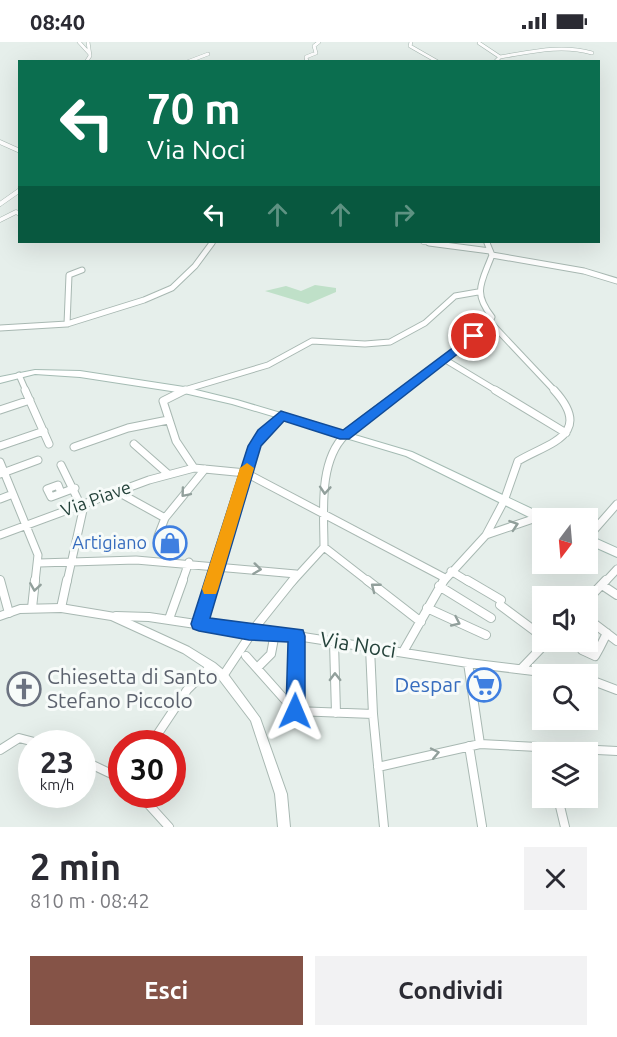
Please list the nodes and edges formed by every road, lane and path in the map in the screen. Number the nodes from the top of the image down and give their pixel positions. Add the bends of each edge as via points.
1 (79, 42) edge
2 (88, 42) edge
3 (319, 42) edge
4 (411, 42) edge
5 (479, 43) edge
6 (592, 53) dead end
7 (89, 54) junction
8 (208, 54) dead end
9 (501, 57) junction
10 (87, 60) edge
11 (192, 60) edge
12 (307, 60) edge
13 (434, 60) edge
14 (497, 60) edge
15 (0, 142) edge
16 (18, 150) edge
17 (18, 191) edge
18 (0, 204) edge
19 (18, 213) edge
20 (0, 220) edge
21 (212, 243) edge
22 (429, 243) edge
23 (487, 243) edge
24 (491, 253) junction
25 (82, 270) dead end
26 (617, 281) edge
27 (478, 292) junction
28 (490, 322) junction
29 (67, 324) junction
30 (0, 328) edge
31 (444, 359) junction
32 (19, 375) junction
33 (0, 380) edge
34 (184, 390) junction
35 (30, 400) junction
36 (0, 410) edge
37 (281, 415) junction
38 (168, 420) junction
39 (44, 431) junction
40 (566, 433) junction
41 (345, 436) junction
42 (49, 444) dead end
43 (134, 444) dead end
44 (0, 446) edge
45 (74, 447) dead end
46 (38, 460) dead end
47 (0, 462) edge
48 (61, 465) dead end
49 (194, 468) junction
50 (205, 469) junction
51 (2, 473) edge
52 (246, 473) junction
53 (168, 474) junction
54 (75, 488) junction
55 (118, 492) junction
56 (62, 493) dead end
57 (13, 494) junction
58 (0, 499) edge
59 (504, 501) junction
60 (81, 503) junction
61 (617, 504) edge
62 (324, 514) junction
63 (532, 514) edge
64 (165, 518) junction
65 (532, 521) edge
66 (26, 525) junction
67 (598, 526) edge
68 (0, 535) edge
69 (486, 535) junction
70 (158, 536) dead end
71 (598, 543) edge
72 (324, 547) junction
73 (617, 553) edge
74 (73, 559) junction
75 (189, 562) junction
76 (39, 563) junction
77 (218, 565) junction
78 (617, 569) edge
79 (451, 571) junction
80 (296, 574) junction
81 (445, 578) junction
82 (0, 580) edge
83 (602, 585) junction
84 (439, 586) junction
85 (598, 589) edge
86 (617, 595) edge
87 (32, 608) junction
88 (61, 608) junction
89 (427, 608) junction
90 (5, 615) edge
91 (112, 616) junction
92 (491, 618) dead end
93 (170, 619) junction
94 (421, 622) junction
95 (199, 624) junction
96 (598, 627) edge
97 (532, 628) edge
98 (249, 632) junction
99 (274, 633) junction
100 (607, 633) junction
101 (486, 635) dead end
102 (297, 636) junction
103 (617, 640) edge
104 (334, 642) junction
105 (600, 647) dead end
106 (370, 648) junction
107 (403, 652) junction
108 (537, 652) edge
109 (246, 656) dead end
110 (468, 663) junction
111 (211, 666) junction
112 (257, 668) junction
113 (522, 668) junction
114 (532, 670) edge
115 (223, 676) junction
116 (598, 683) edge
117 (617, 690) edge
118 (295, 711) junction
119 (336, 713) junction
120 (373, 714) junction
121 (160, 730) edge
122 (18, 738) edge
123 (480, 744) junction
124 (469, 746) junction
125 (532, 749) edge
126 (0, 750) edge
127 (598, 751) edge
128 (617, 752) edge
129 (378, 767) junction
130 (152, 808) edge
131 (560, 808) edge
132 (482, 826) edge
133 (169, 827) edge
134 (284, 827) edge
135 (384, 827) edge
136 (565, 827) edge

1 - 7 street
2 - 7 street
3 - 12 street via 314,46 316,53
4 - 13 street via 410,46
5 - 9 street
6 - 9 street via 583,48 556,47
7 - 10 street
8 - 11 street
9 - 14 street
15 - 16 street
17 - 18 street
19 - 20 street
21 - 29 street via 172,288
22 - 24 street
23 - 24 street
24 - 26 street
24 - 27 street
25 - 29 street via 69,275
27 - 28 street via 492,317
27 - 34 street via 455,296 425,323 390,342 312,341 268,365
28 - 31 street
28 - 40 street via 508,336 526,363 560,396 569,417
29 - 30 street
31 - 40 street
31 - 41 street
32 - 33 main road
32 - 34 main road via 80,374
32 - 35 street
34 - 37 main road
34 - 38 street via 163,401
35 - 36 street
35 - 39 street
37 - 41 main road
37 - 52 street via 258,440
38 - 45 street via 128,428
38 - 49 street
39 - 42 street
39 - 44 street
40 - 59 street via 553,445 518,461
41 - 59 main road via 409,454
41 -> 62 street via 328,469
43 - 53 street
46 - 51 street
47 - 51 street
48 - 54 street
49 - 50 street, Via Piave
49 - 53 street, Via Piave
50 - 52 street, Via Piave
50 -> 64 street
51 - 57 street
52 - 62 street
52 - 77 street
53 - 55 street, Via Piave
54 - 56 street
54 - 60 street
55 - 60 street, Via Piave
55 - 64 street
57 - 58 street
57 - 66 street
59 - 63 main road
59 - 69 street
60 - 66 street, Via Piave
60 - 74 street
61 - 67 street
62 - 72 street
62 - 81 street
64 - 70 street
69 -> 65 street
66 - 68 street, Via Piave
66 - 76 street
69 - 79 street
71 - 73 main road
72 - 80 street
94 -> 72 street
74 - 75 street
74 - 76 street
74 - 88 street
75 - 77 street
75 - 93 street
76 -> 87 street
77 -> 80 street
77 - 95 street
78 - 83 street
79 - 81 street
79 - 97 street via 501,602
80 - 98 street
81 - 84 street
82 - 90 street
83 - 85 street
83 - 86 street
84 - 89 street
84 - 92 street
87 - 88 street
87 - 90 street
88 - 91 street
89 - 94 street
89 -> 101 street
91 - 93 street, Via Noci
91 - 111 street
93 - 95 street, Via Noci
94 - 107 street
95 - 98 street, Via Noci
96 - 100 street
98 - 99 street, Via Noci
98 - 115 street
99 - 102 street, Via Noci
99 - 112 street via 271,654
100 - 103 street
100 - 105 street
102 - 104 street, Via Noci
102 - 118 street
104 - 106 street, Via Noci
119 -> 104 street
106 - 107 street, Via Noci
106 - 120 street
107 - 110 street, Via Noci
108 - 113 street
109 - 112 street
110 - 113 street, Via Noci
110 - 123 street
111 - 115 street
111 - 121 street via 187,690
112 - 118 street
113 - 114 street, Via Noci
115 - 134 street via 255,718 281,794
116 - 117 street
118 - 119 street
119 - 120 street
120 - 129 street
122 - 126 street
123 - 124 street
123 - 125 street
129 -> 124 street
124 - 132 street
127 - 128 street
129 - 135 street
130 - 133 street
131 - 136 street

